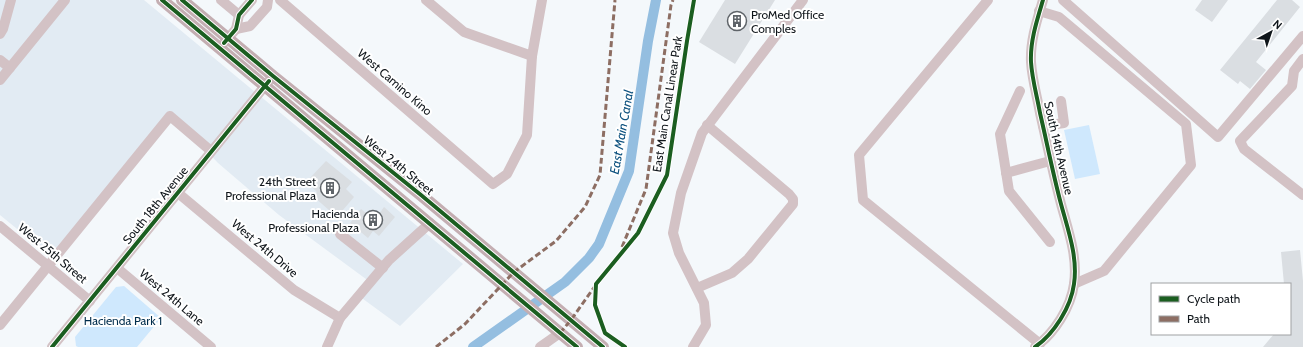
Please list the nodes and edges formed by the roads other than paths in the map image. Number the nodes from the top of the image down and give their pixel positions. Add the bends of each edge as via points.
1 (11, 0) edge
2 (65, 0) edge
3 (162, 0) edge
4 (182, 0) edge
5 (221, 0) edge
6 (252, 0) edge
7 (268, 0) edge
8 (280, 0) edge
9 (426, 0) edge
10 (542, 0) edge
11 (803, 0) edge
12 (988, 0) edge
13 (1063, 0) edge
14 (1041, 3) edge
15 (238, 15) junction
16 (232, 33) junction
17 (0, 34) edge
18 (1303, 36) edge
19 (220, 48) junction
20 (532, 56) junction
21 (1303, 59) edge
22 (0, 60) edge
23 (10, 68) junction
24 (0, 80) edge
25 (269, 81) junction
26 (1020, 91) dead end
27 (1061, 101) dead end
28 (707, 125) junction
29 (1043, 126) junction
30 (211, 151) junction
31 (1050, 161) junction
32 (1006, 173) junction
33 (178, 193) junction
34 (1303, 195) edge
35 (430, 223) junction
36 (0, 226) edge
37 (340, 234) dead end
38 (1050, 242) dead end
39 (493, 256) junction
40 (48, 266) junction
41 (116, 268) junction
42 (383, 268) junction
43 (1074, 284) junction
44 (697, 288) junction
45 (90, 300) junction
46 (340, 318) junction
47 (0, 325) edge
48 (560, 332) junction
49 (55, 346) edge
50 (1038, 346) edge
51 (211, 347) edge
52 (327, 347) edge
53 (540, 347) edge
54 (577, 347) edge
55 (603, 347) edge
56 (693, 347) edge

1 - 17 street via 4,29
2 - 23 street
3 - 19 main road, West 24th Street
4 - 16 main road, West 24th Street
5 - 15 street
6 - 15 street
7 - 16 street via 267,7 250,26
8 - 20 street, West Camino Kino via 493,184 507,174 527,135
9 - 20 street via 464,32
10 - 20 street
11 - 28 street
12 - 50 street via 859,155 863,200
13 - 18 street via 1218,137
14 - 29 street, South 14th Avenue via 1031,61
14 - 43 street via 1186,124 1191,165 1104,271
15 - 16 street
16 - 19 street
16 - 25 main road, West 24th Street
19 - 25 main road, West 24th Street
21 - 34 street via 1294,71 1292,86 1240,141 1244,149
22 - 23 street
23 - 24 street
25 - 30 street, South 18th Avenue
25 - 35 main road, West 24th Street
25 - 39 main road, West 24th Street via 421,195
26 - 32 street via 1000,134
27 - 29 street via 1064,123
28 - 44 street via 681,193 673,233 679,254
28 - 44 street via 789,194 793,198 793,204 748,259 732,273
29 - 31 street, South 14th Avenue
30 - 33 street, South 18th Avenue
30 - 40 street via 170,116
31 - 32 street
31 - 43 street, South 14th Avenue via 1072,245
32 - 38 street via 1009,191
33 - 41 street, South 18th Avenue
33 - 46 street, West 24th Drive via 294,290
35 - 39 main road via 437,220 443,223 478,250
35 - 42 street
35 - 48 main road, West 24th Street
36 - 40 street, West 25th Street
37 - 42 street
39 - 55 main road, West 24th Street
40 - 45 street, West 25th Street
40 - 47 street
41 - 45 street, South 18th Avenue
41 - 51 street, West 24th Lane
42 - 46 street
43 - 50 street, South 14th Avenue via 1070,300 1059,322
44 - 56 street via 704,303 706,325
45 - 49 street, South 18th Avenue
46 - 52 street
48 - 53 street
48 - 54 main road, West 24th Street

